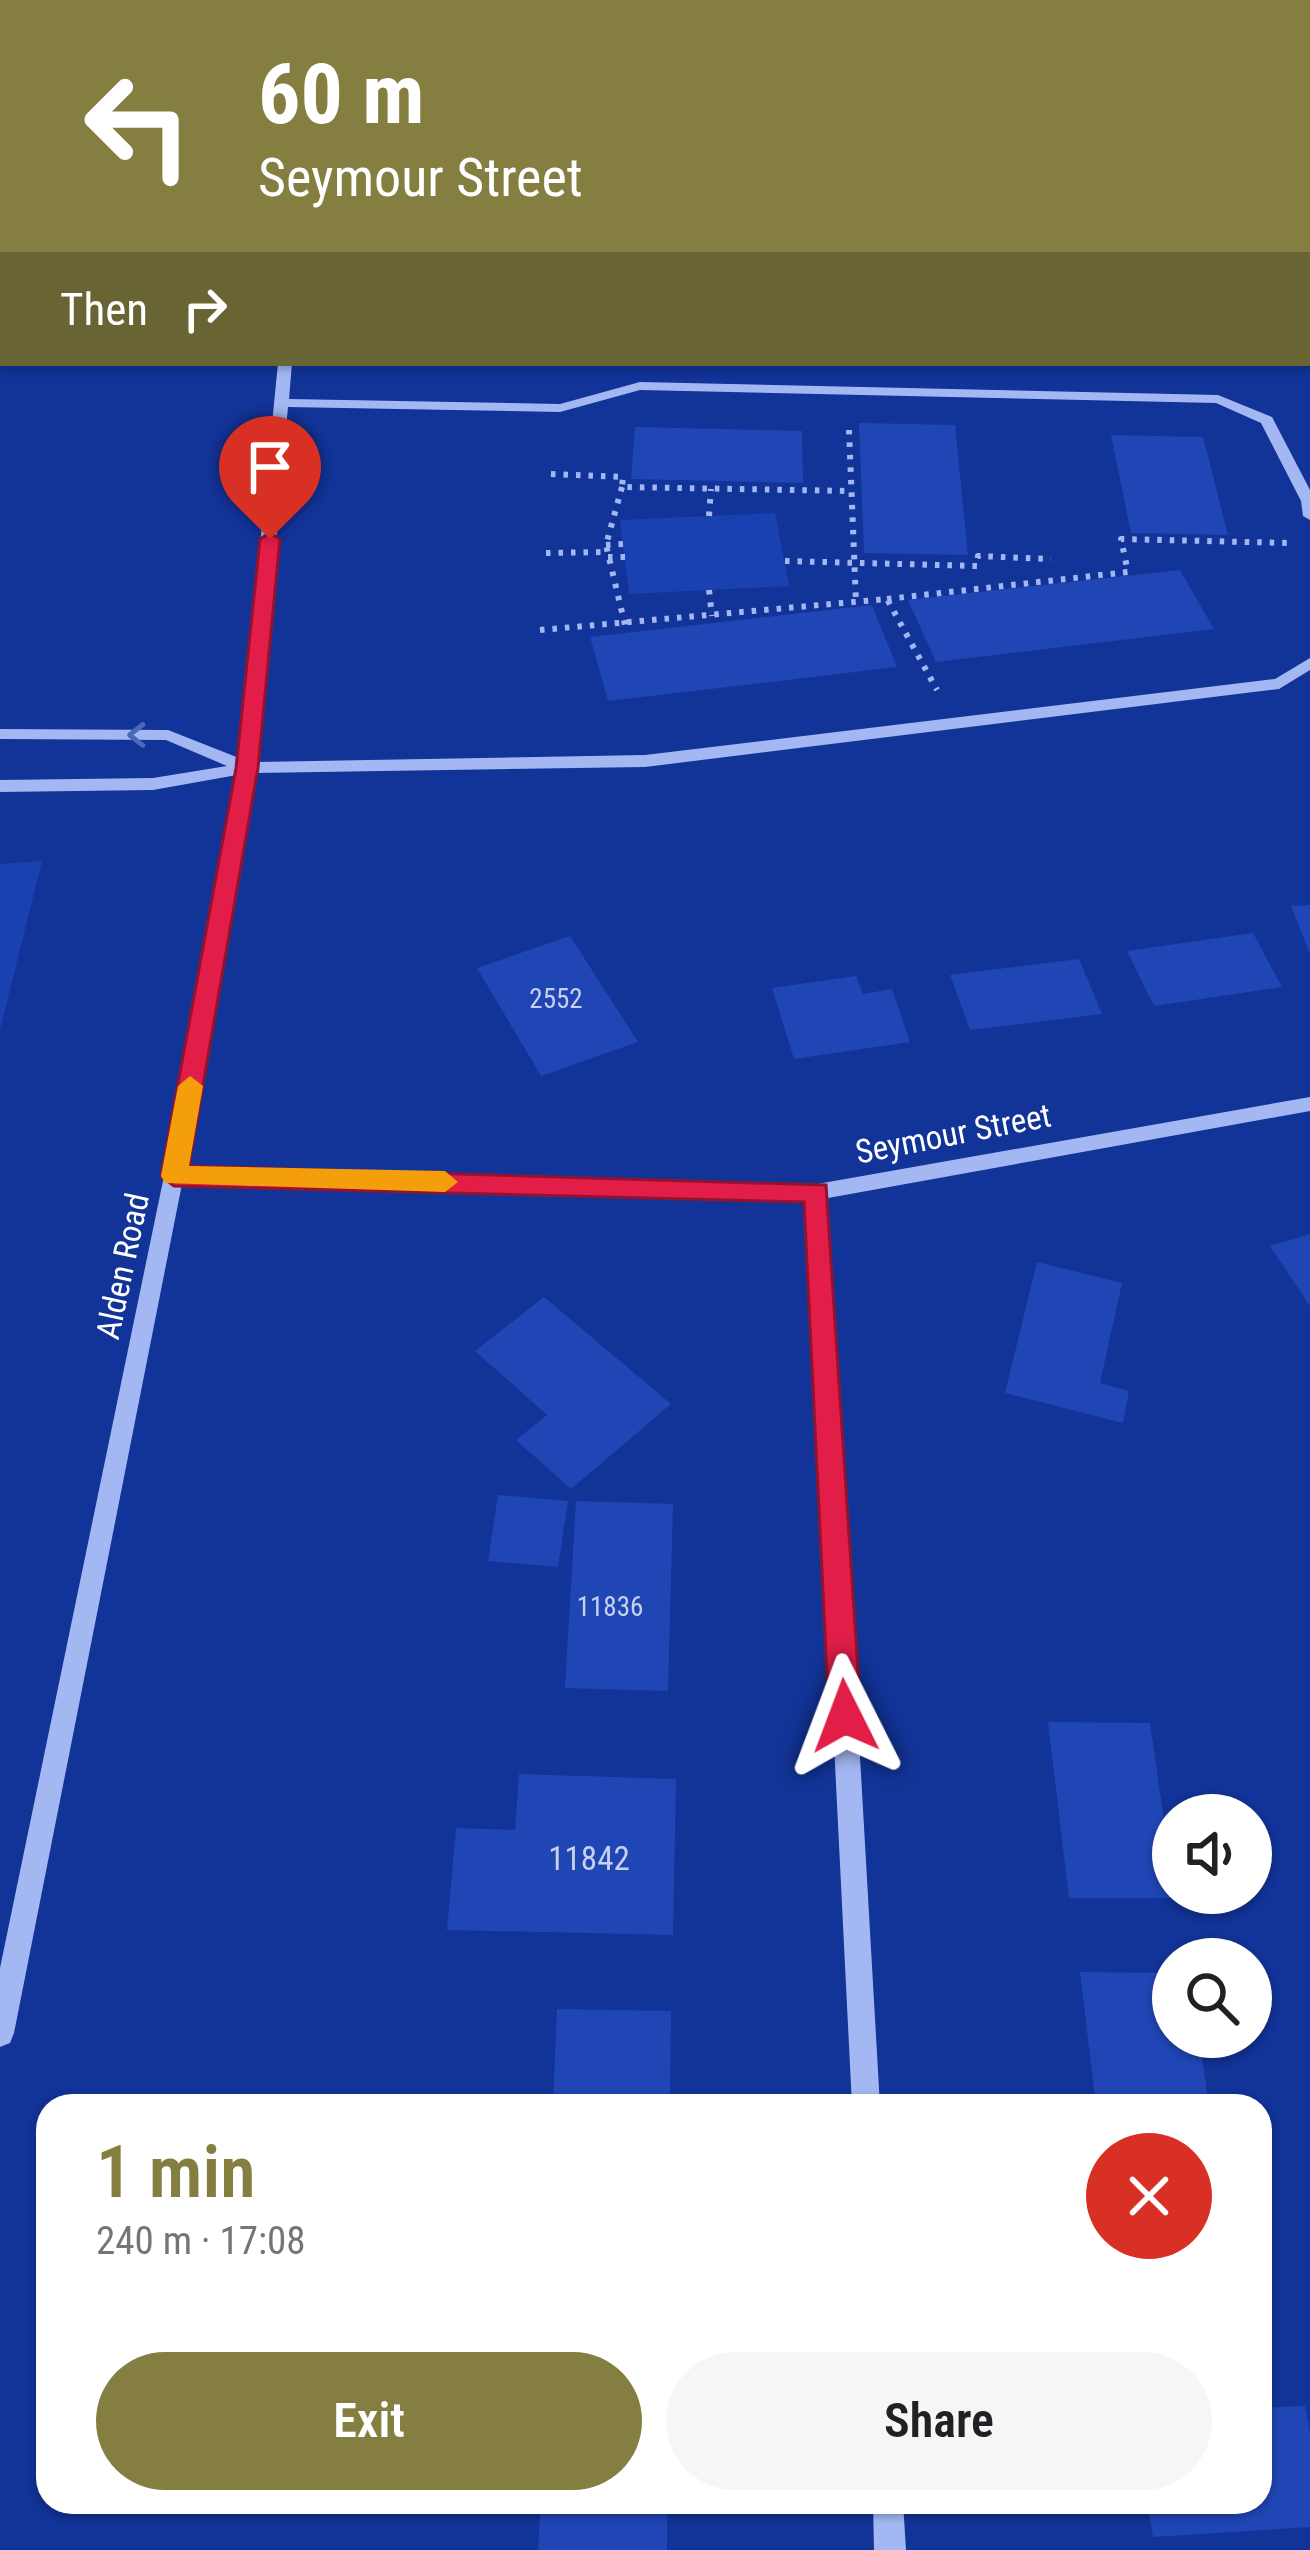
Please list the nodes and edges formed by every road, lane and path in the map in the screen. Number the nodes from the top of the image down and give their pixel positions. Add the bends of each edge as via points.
1 (286, 366) edge
2 (284, 403) junction
3 (848, 418) dead end
4 (551, 474) dead end
5 (622, 487) junction
6 (711, 489) junction
7 (851, 491) junction
8 (1309, 506) edge
9 (709, 516) dead end
10 (623, 544) dead end
11 (1310, 544) edge
12 (607, 551) junction
13 (546, 553) dead end
14 (625, 557) dead end
15 (1052, 560) dead end
16 (784, 561) dead end
17 (854, 563) junction
18 (709, 590) dead end
19 (887, 599) junction
20 (856, 602) junction
21 (712, 616) junction
22 (625, 625) junction
23 (540, 630) dead end
24 (1310, 663) edge
25 (953, 724) junction
26 (0, 734) edge
27 (247, 768) junction
28 (0, 786) edge
29 (1310, 1104) edge
30 (174, 1176) junction
31 (817, 1192) junction
32 (0, 2033) edge
33 (865, 2094) edge
34 (888, 2514) edge
35 (890, 2550) edge

1 - 2 street, Alden Road
2 - 8 street via 560,408 640,386 1219,399 1268,420
2 - 27 street, Alden Road
3 - 7 path
4 - 5 path via 623,477
5 - 6 path
5 - 12 path
6 - 7 path
6 - 9 path
7 - 17 path
10 - 12 path
11 - 19 path via 1121,539 1127,572
12 - 13 path
12 - 14 path
12 - 22 path
15 - 17 path
16 - 17 path
17 - 20 path
18 - 21 path
19 - 20 path
19 - 25 path
20 - 21 path
21 - 22 path
22 - 23 path
24 - 25 street via 1279,684
25 - 27 street via 645,761
27 -> 26 street via 168,735
27 - 28 street via 153,784
27 - 30 street, Alden Road
29 - 31 street, Seymour Street
30 - 31 street, Seymour Street
30 - 32 street, Alden Road
31 - 33 street
34 - 35 street

